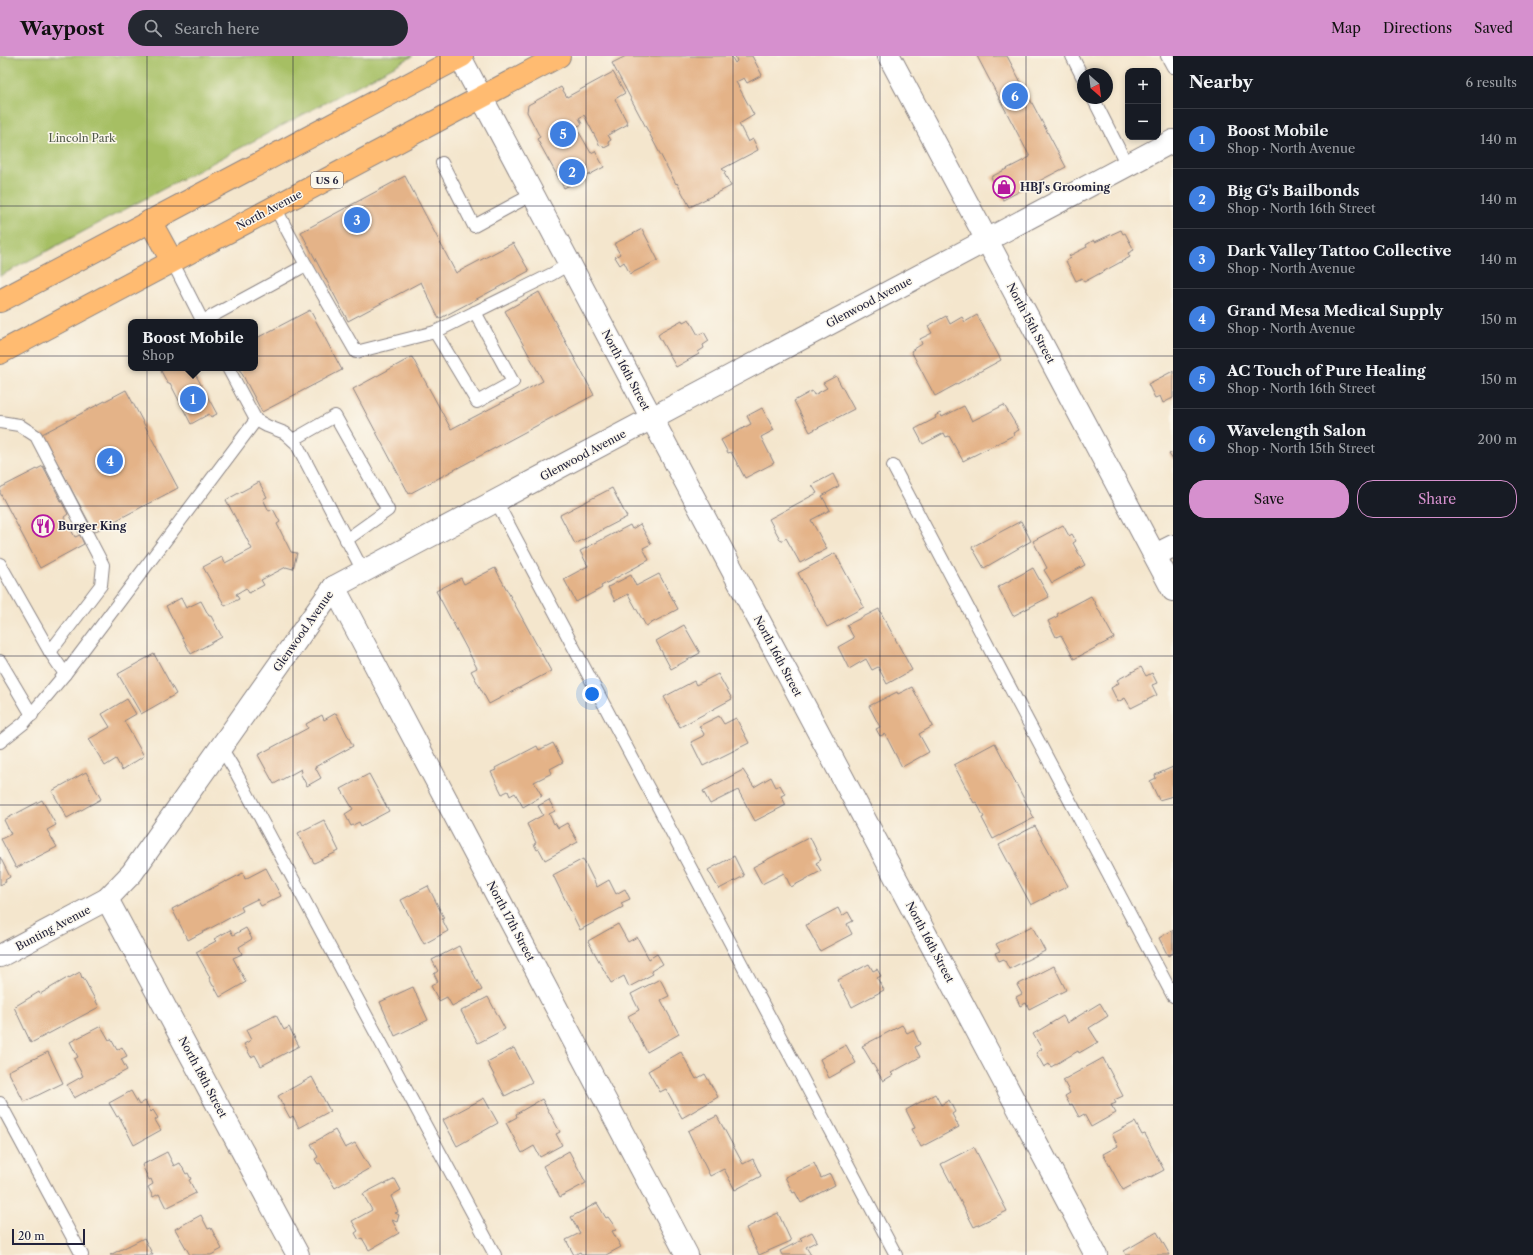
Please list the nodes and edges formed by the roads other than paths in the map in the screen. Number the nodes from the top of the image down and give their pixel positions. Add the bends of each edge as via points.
1 (461, 56) edge
2 (559, 56) edge
3 (889, 56) edge
4 (1072, 56) edge
5 (1167, 56) edge
6 (1173, 67) edge
7 (1078, 68) edge
8 (481, 97) junction
9 (1096, 104) edge
10 (1173, 141) edge
11 (442, 163) dead end
12 (1126, 165) junction
13 (533, 194) junction
14 (276, 207) junction
15 (150, 221) junction
16 (987, 240) junction
17 (172, 261) junction
18 (569, 264) junction
19 (306, 265) junction
20 (0, 301) edge
21 (475, 312) junction
22 (202, 319) edge
23 (207, 319) edge
24 (435, 332) junction
25 (0, 353) edge
26 (230, 371) edge
27 (652, 418) junction
28 (256, 420) junction
29 (0, 422) edge
30 (293, 440) junction
31 (893, 466) dead end
32 (496, 501) junction
33 (346, 540) junction
34 (1164, 550) edge
35 (0, 564) edge
36 (363, 572) junction
37 (334, 587) junction
38 (1173, 590) edge
39 (50, 652) junction
40 (0, 661) edge
41 (65, 674) junction
42 (32, 714) junction
43 (0, 742) edge
44 (220, 746) junction
45 (107, 899) junction
46 (0, 956) edge
47 (1173, 996) edge
48 (0, 1103) edge
49 (82, 1255) edge
50 (298, 1255) edge
51 (495, 1255) edge
52 (687, 1255) edge
53 (896, 1255) edge
54 (1096, 1255) edge

1 - 8 street, North 16th Street
1 - 15 main road
2 - 8 main road, North Avenue / US 6
3 - 16 street, North 15th Street
4 - 7 lane
5 - 6 lane
8 - 13 street, North 16th Street
8 - 14 main road, North Avenue / US 6
9 - 12 lane
10 - 12 street, Glenwood Avenue
11 - 13 lane via 474,226
12 - 16 street, Glenwood Avenue
13 - 18 street, North 16th Street
14 - 17 main road, North Avenue / US 6
14 - 19 lane
15 - 17 main road
15 - 20 main road
16 - 27 street, Glenwood Avenue
16 - 34 street, North 15th Street
17 - 22 lane
17 - 25 main road, North Avenue / US 6
18 - 21 lane
18 - 27 street, North 16th Street
19 - 23 lane
19 - 24 lane via 356,352
21 - 24 lane
21 - 24 lane via 513,382 477,402
26 - 28 lane
27 - 32 street, Glenwood Avenue
27 - 54 street, North 16th Street
28 - 30 lane via 285,433
28 - 41 lane
29 - 39 lane via 20,425 36,436 103,565 101,585
30 - 33 lane
30 - 33 lane via 335,416 388,510
31 - 47 lane
32 - 36 street, Glenwood Avenue
32 - 53 lane
33 - 36 lane
34 - 38 street, North 15th Street
35 - 39 lane
36 - 37 street, Glenwood Avenue
37 - 44 street, Glenwood Avenue
37 - 52 street, North 17th Street
39 - 41 lane
40 - 42 lane
41 - 42 lane
42 - 43 lane
44 - 45 street, Glenwood Avenue via 132,873
44 - 51 lane
45 - 46 street, Bunting Avenue
45 - 50 street, North 18th Street
48 - 49 lane

